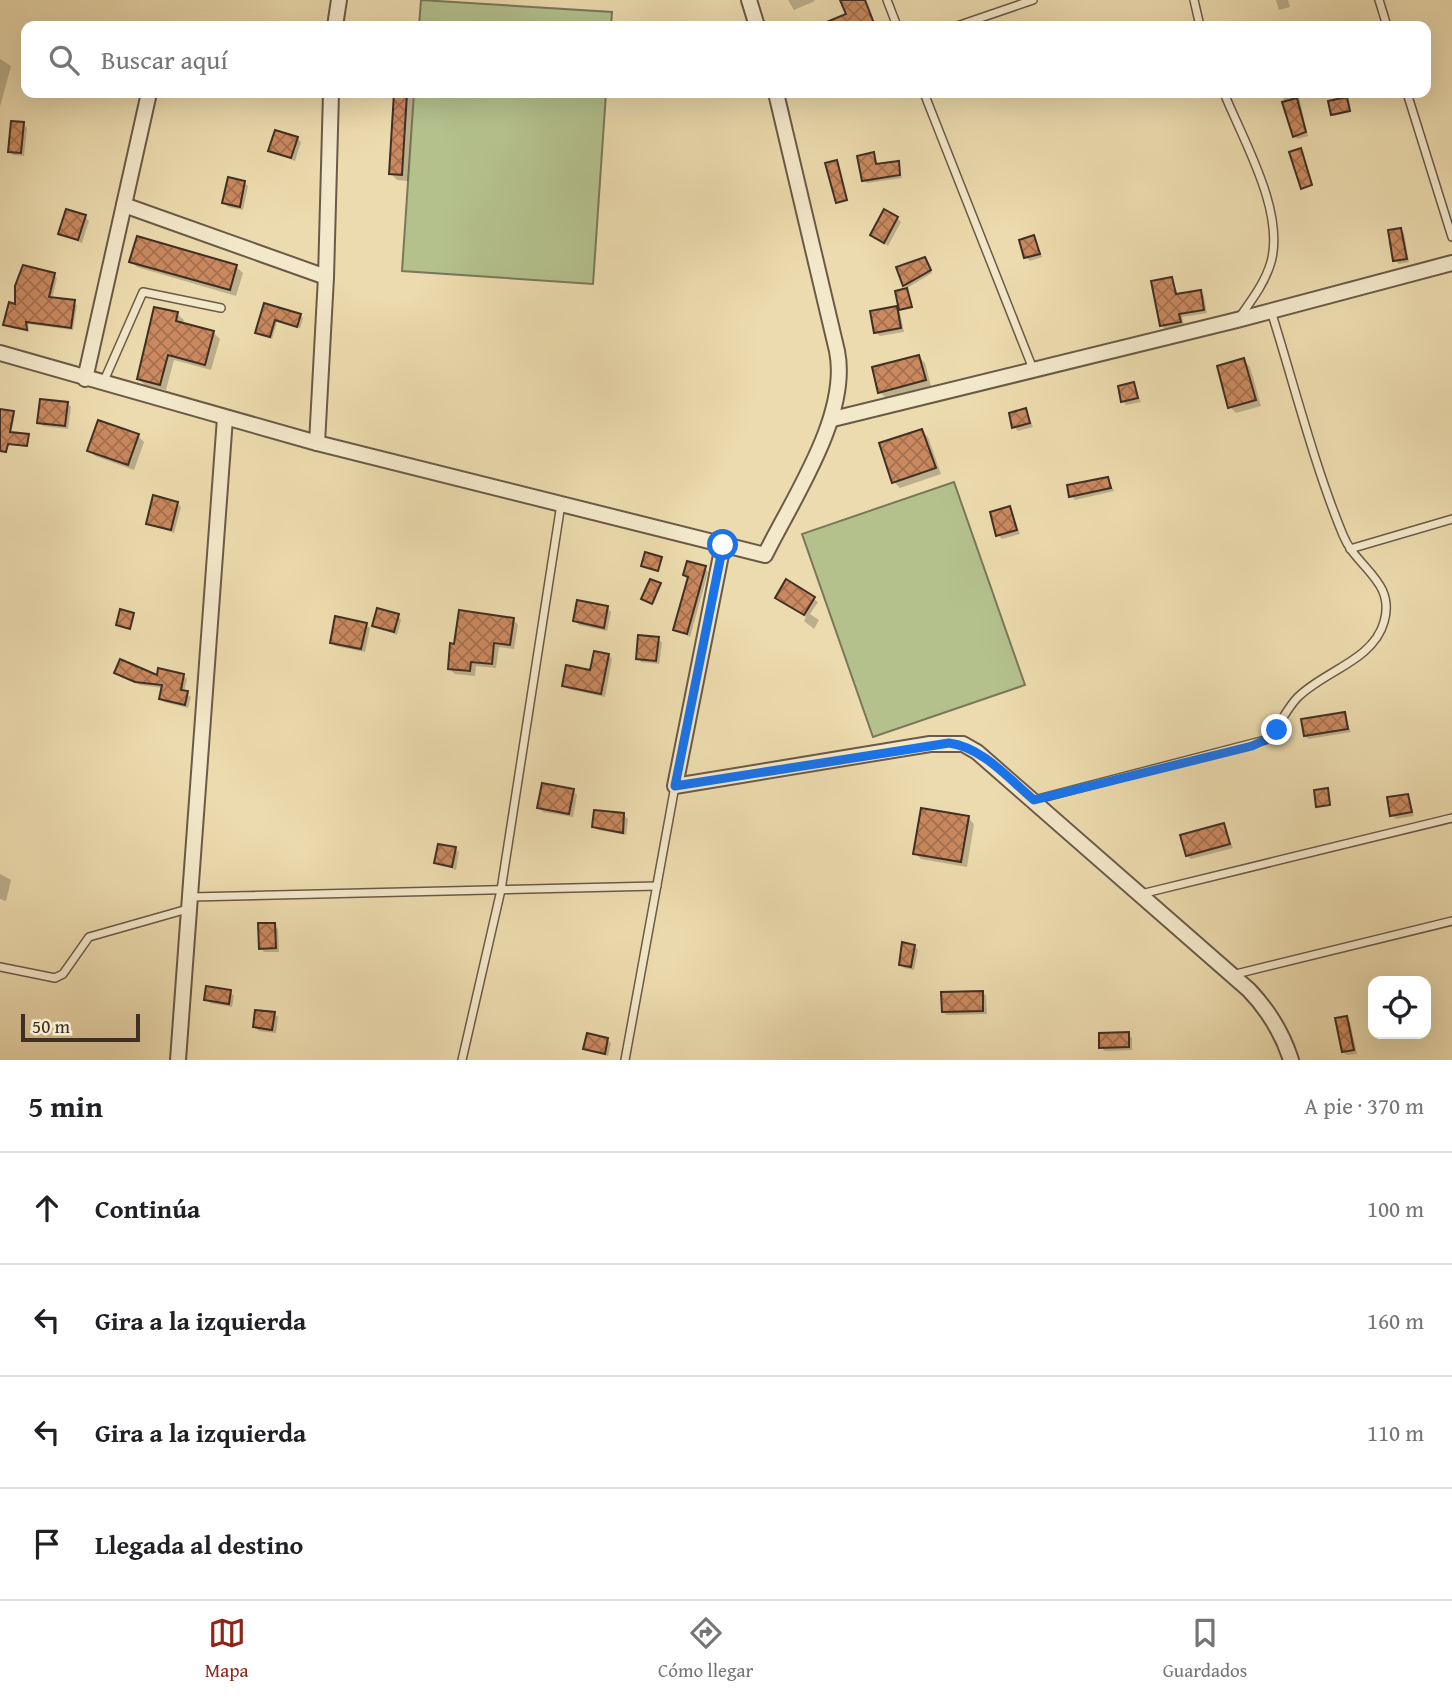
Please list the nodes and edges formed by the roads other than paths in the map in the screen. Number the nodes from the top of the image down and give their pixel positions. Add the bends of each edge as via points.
1 (339, 0) edge
2 (749, 0) edge
3 (887, 0) edge
4 (1033, 0) edge
5 (1194, 0) edge
6 (1379, 0) edge
7 (336, 21) edge
8 (755, 21) edge
9 (895, 21) edge
10 (972, 21) edge
11 (1199, 21) edge
12 (1385, 21) edge
13 (148, 98) edge
14 (331, 98) edge
15 (777, 98) edge
16 (926, 98) edge
17 (1226, 98) edge
18 (1409, 98) edge
19 (124, 205) junction
20 (1452, 237) edge
21 (1452, 263) edge
22 (326, 277) junction
23 (221, 308) dead end
24 (1271, 312) junction
25 (1237, 320) junction
26 (0, 353) edge
27 (1034, 370) junction
28 (85, 379) junction
29 (103, 384) junction
30 (225, 418) junction
31 (833, 419) junction
32 (317, 443) junction
33 (561, 504) junction
34 (1452, 519) edge
35 (723, 545) junction
36 (1350, 549) junction
37 (675, 786) junction
38 (1034, 800) junction
39 (1452, 818) edge
40 (657, 886) junction
41 (501, 890) junction
42 (1140, 894) junction
43 (191, 902) junction
44 (1452, 921) edge
45 (0, 967) edge
46 (1232, 975) junction
47 (178, 1060) edge
48 (462, 1060) edge
49 (625, 1060) edge
50 (1291, 1060) edge

1 - 7 street
2 - 8 street
3 - 9 lane
4 - 10 lane
5 - 11 lane
6 - 12 lane
13 - 19 street
14 - 22 street
15 - 31 street via 839,361 841,378
16 - 27 lane
17 - 25 lane via 1272,212 1275,237 1271,262
18 - 20 lane
19 - 22 street
19 - 28 street
21 - 24 street
22 - 32 street
23 - 29 lane via 144,292
24 - 25 street
24 - 36 lane
25 - 27 street
26 - 28 street
27 - 31 street
28 - 29 street
29 - 30 street
30 - 32 street
30 - 43 street
31 - 35 street via 765,555
32 - 33 street
33 - 35 street
33 - 41 lane
34 - 36 lane
35 - 37 street
36 - 38 lane via 1383,588 1386,611 1380,633 1361,654 1296,699 1277,730 1265,740
37 - 38 street via 949,743 976,752
37 - 40 lane
38 - 42 street
39 - 42 lane
40 - 41 lane
40 - 49 lane
41 - 43 lane
41 - 48 lane
42 - 46 street
43 - 45 lane via 89,937 63,974 55,978
43 - 47 street
44 - 46 lane
46 - 50 street via 1269,1011

